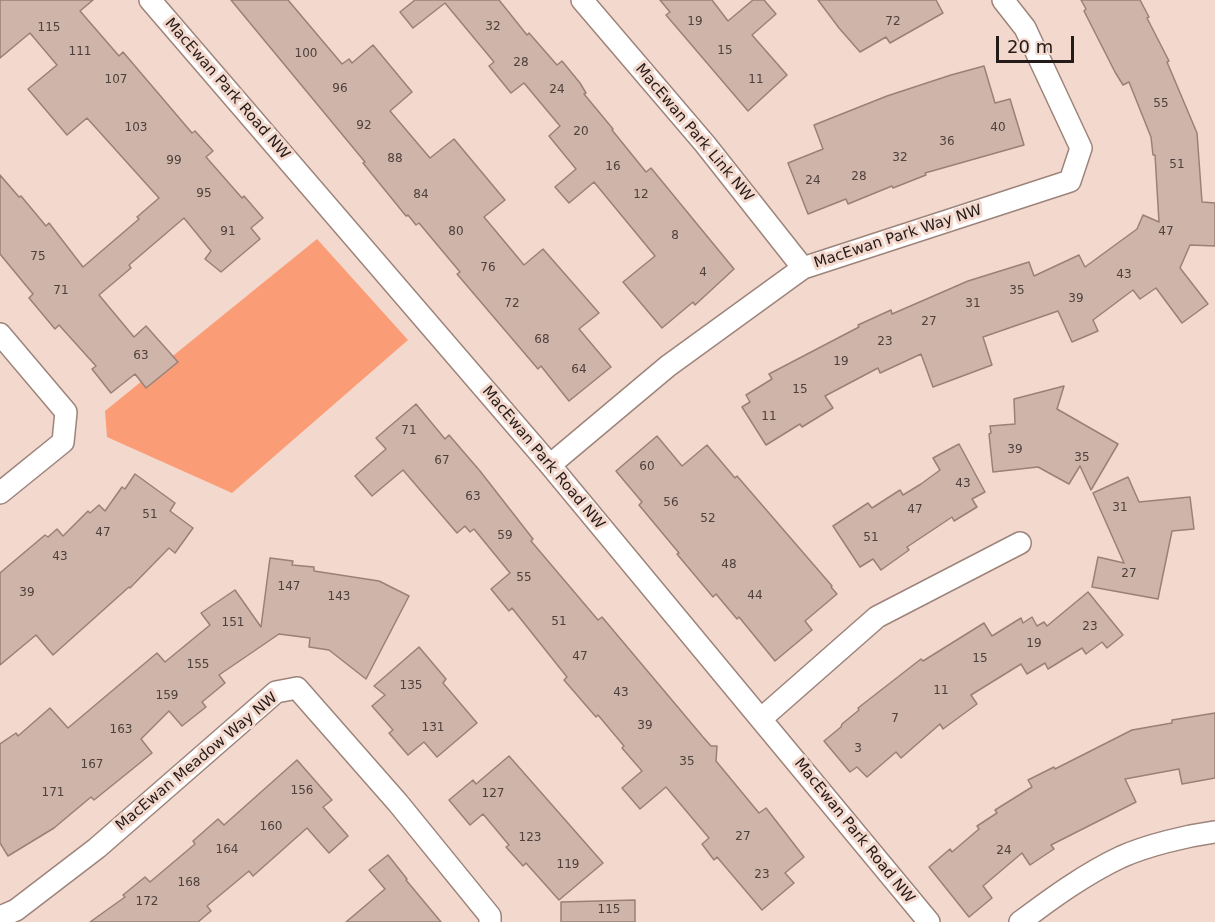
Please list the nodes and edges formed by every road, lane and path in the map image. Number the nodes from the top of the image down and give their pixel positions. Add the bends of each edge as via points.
1 (150, 0) edge
2 (582, 0) edge
3 (1003, 0) edge
4 (803, 268) junction
5 (0, 334) edge
6 (550, 465) junction
7 (0, 493) edge
8 (1020, 543) dead end
9 (762, 718) junction
10 (1215, 832) edge
11 (0, 917) edge
12 (490, 922) edge
13 (929, 922) edge
14 (1020, 922) edge

1 - 6 street, MacEwan Park Road NW
2 - 4 street, MacEwan Park Link NW via 705,144
3 - 4 street, MacEwan Park Way NW via 1025,28 1081,148 1070,181
4 - 6 street, MacEwan Park Way NW via 668,366
5 - 7 street via 66,412 63,442
6 - 9 street, MacEwan Park Road NW
8 - 9 street via 877,617
9 - 13 street, MacEwan Park Road NW
10 - 14 street via 1122,856 1061,891
11 - 12 street, MacEwan Meadow Way NW via 16,910 97,848 276,692 297,688 398,802 490,916

